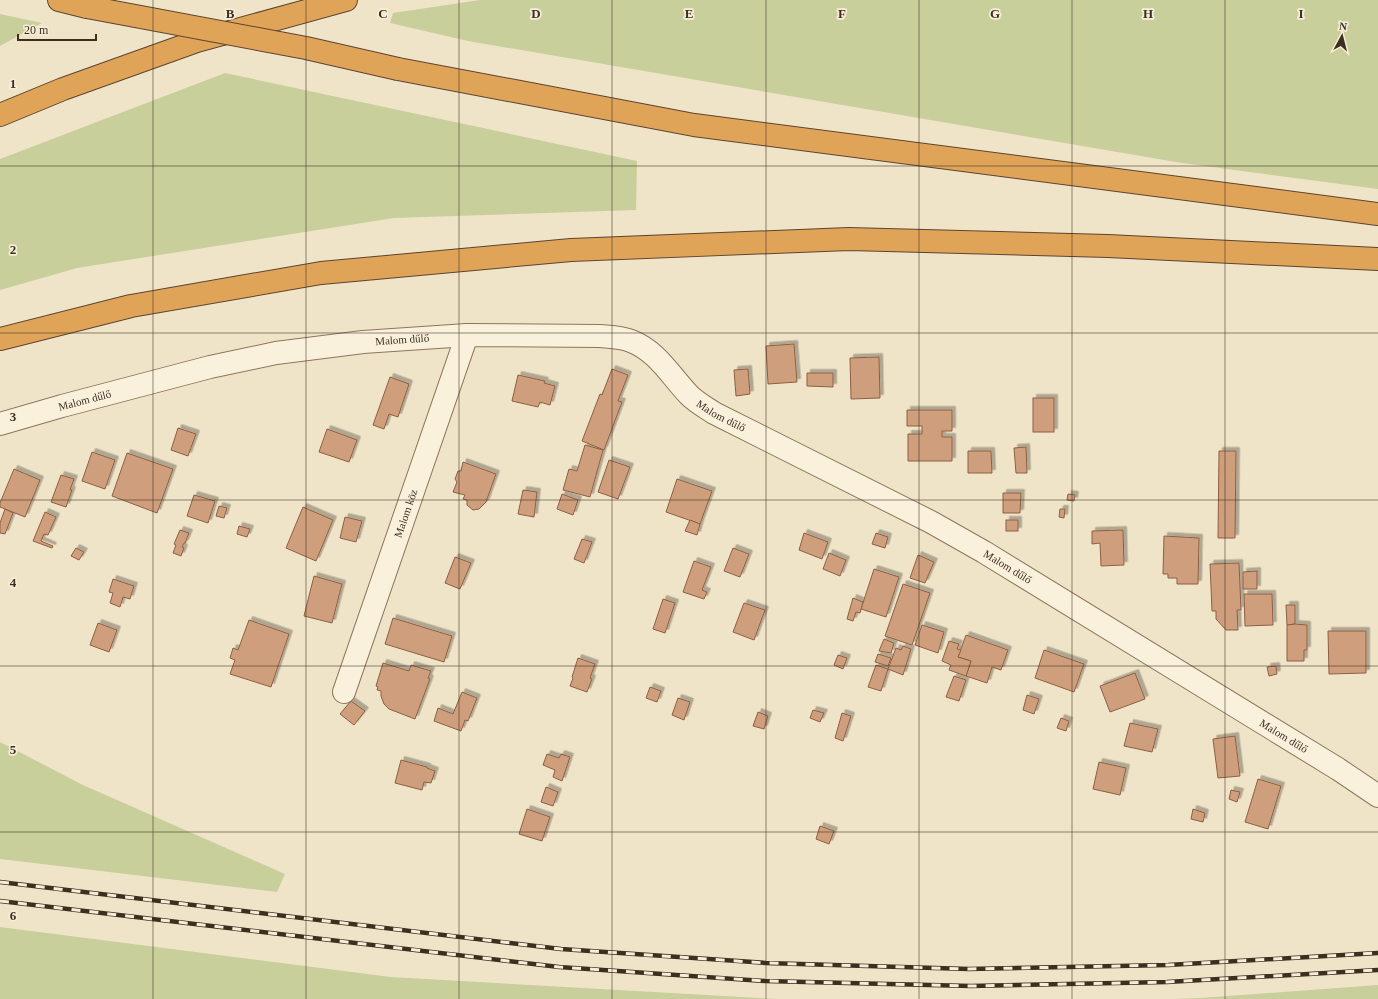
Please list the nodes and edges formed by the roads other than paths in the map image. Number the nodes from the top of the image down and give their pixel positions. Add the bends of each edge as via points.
1 (58, 0) edge
2 (346, 0) edge
3 (0, 115) edge
4 (1378, 214) edge
5 (1378, 259) edge
6 (467, 335) junction
7 (0, 339) edge
8 (0, 424) edge
9 (344, 692) dead end
10 (1378, 796) edge

1 - 4 highway, bridge via 306,48 398,69 694,125
2 - 3 highway via 197,41 63,89
5 - 7 highway via 1108,246 849,239 570,250 321,273 131,306
6 - 8 street, Malom dűlő via 363,342 276,353 203,369
6 - 9 street, Malom köz
6 - 10 street, Malom dűlő via 600,336 622,338 643,346 657,357 689,395 714,413 984,552

